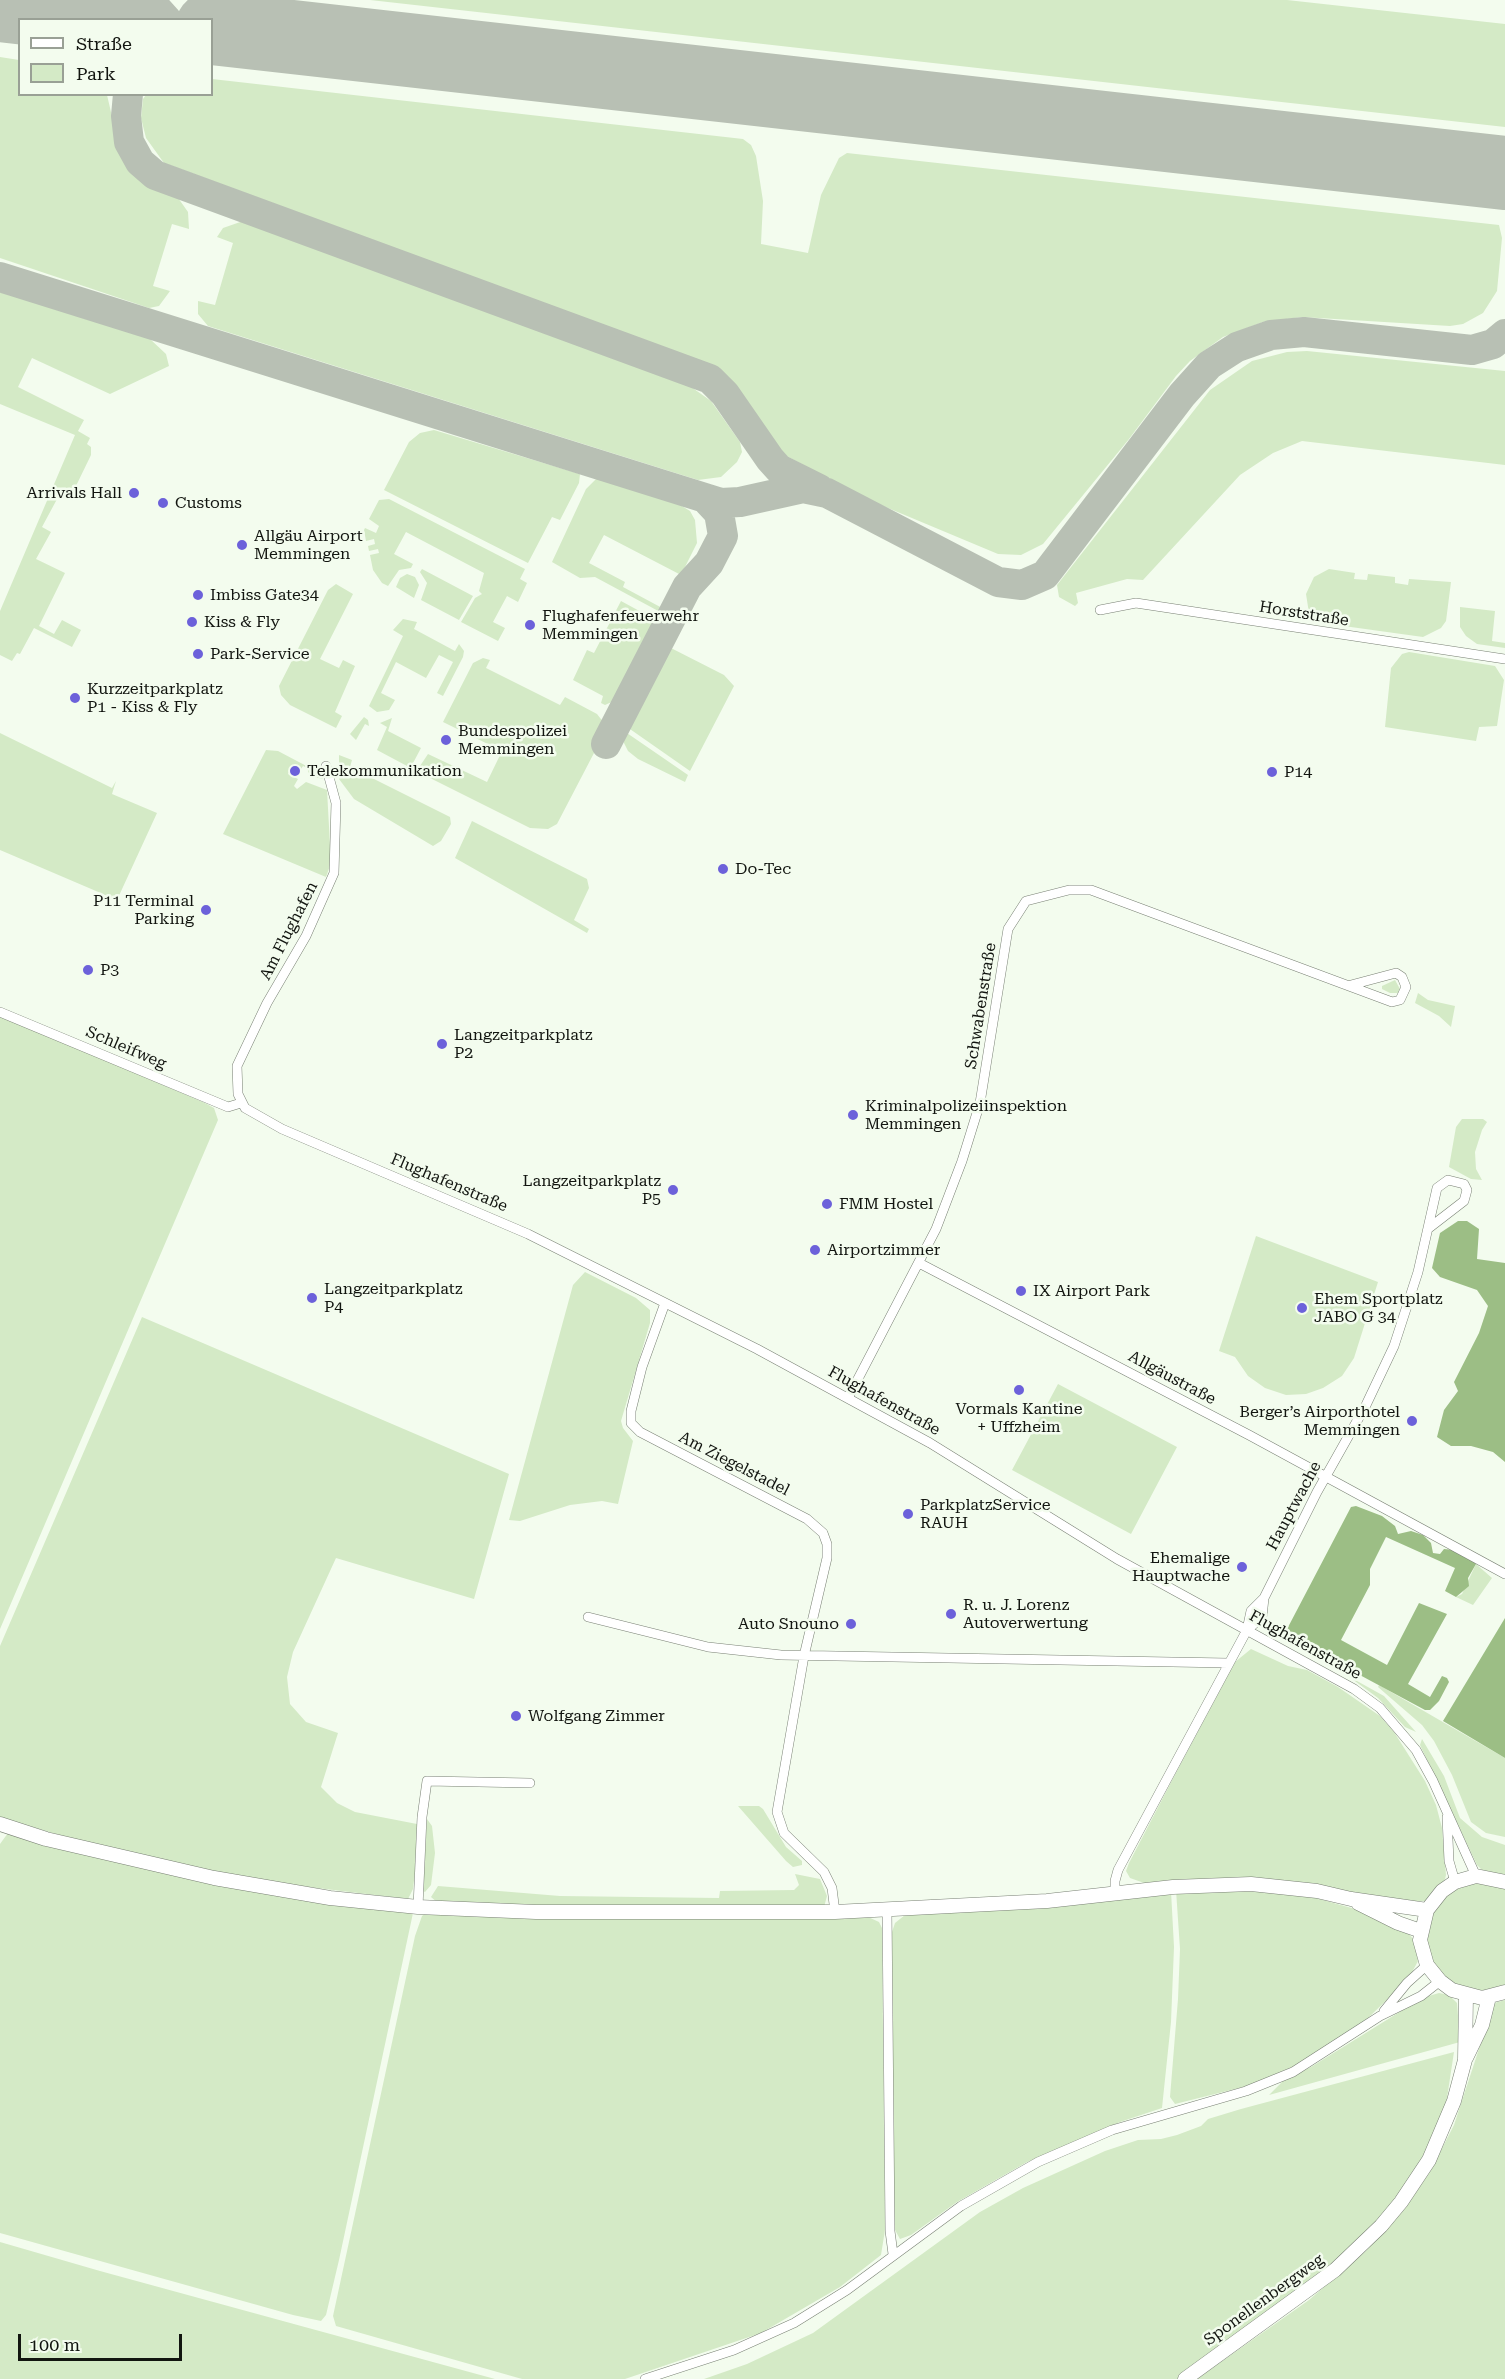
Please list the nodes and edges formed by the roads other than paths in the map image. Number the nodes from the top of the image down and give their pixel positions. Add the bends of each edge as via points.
1 (1100, 610) dead end
2 (1505, 659) edge
3 (326, 766) dead end
4 (1351, 986) junction
5 (0, 1012) edge
6 (241, 1103) junction
7 (1429, 1227) junction
8 (919, 1263) junction
9 (665, 1303) junction
10 (848, 1398) junction
11 (1326, 1478) junction
12 (1505, 1574) edge
13 (588, 1617) dead end
14 (1247, 1630) junction
15 (804, 1656) junction
16 (1228, 1663) junction
17 (530, 1783) dead end
18 (1447, 1814) junction
19 (0, 1824) edge
20 (1476, 1876) junction
21 (1455, 1882) junction
22 (1505, 1882) edge
23 (1115, 1894) junction
24 (1351, 1899) junction
25 (418, 1907) junction
26 (887, 1910) junction
27 (1426, 1910) junction
28 (835, 1912) junction
29 (1420, 1931) junction
30 (1427, 1965) junction
31 (1440, 1981) junction
32 (1505, 1992) edge
33 (1466, 1996) junction
34 (1489, 1997) junction
35 (1380, 2016) junction
36 (1465, 2060) junction
37 (893, 2254) junction
38 (645, 2379) edge
39 (1185, 2379) edge

1 - 2 street, Horststraße via 1136,603
3 - 6 street, Am Flughafen via 336,803 334,873 310,929 237,1066 236,1086
4 - 4 street, Schwabenstraße via 1392,1002 1400,1000 1406,987 1396,973
4 - 8 street, Schwabenstraße via 1091,890 1069,890 1026,901 1008,929 980,1103 946,1205
5 - 6 street, Schleifweg via 228,1107
6 - 9 street, Flughafenstraße via 251,1113 282,1129 453,1200
7 - 7 street, Hauptwache via 1464,1201 1464,1184 1448,1180 1437,1188
7 - 11 street, Hauptwache via 1410,1303 1394,1346
8 - 10 street, Schwabenstraße
8 - 11 street, Allgäustraße
9 - 10 street, Flughafenstraße
9 - 15 street, Am Ziegelstadel via 642,1367 631,1424 794,1511 823,1533 827,1558
10 - 14 street, Flughafenstraße via 939,1449 1082,1539
11 - 12 street, Allgäustraße
11 - 14 street, Hauptwache via 1264,1598 1251,1611
13 - 15 street via 718,1649
14 - 16 street, Hauptwache
14 - 18 street, Flughafenstraße via 1325,1671 1380,1708 1416,1750
15 - 16 street
15 - 28 street via 777,1812 784,1833 824,1872 834,1896
16 - 23 street, Hauptwache via 1118,1870
17 - 25 street via 427,1780
18 - 20 street, Flughafenstraße
18 - 21 street, Flughafenstraße via 1449,1861
19 - 25 street via 46,1839 214,1878 330,1898
20 - 21 street
20 - 22 street
21 - 27 street via 1435,1897
23 - 24 street via 1251,1884
23 - 26 street
24 - 27 street
24 - 29 street
25 - 28 street via 536,1912
26 - 28 street
26 - 37 street
27 - 29 street
29 - 30 street
30 - 31 street
30 - 35 street
31 - 33 street
31 - 35 street via 1421,1996
32 - 34 street
33 - 34 street
33 - 36 street, Sponellenbergweg
34 - 36 street, Sponellenbergweg via 1482,2025
35 - 37 street via 1307,2066 1275,2080 1112,2130 1038,2162 961,2206
36 - 39 street, Sponellenbergweg via 1454,2101 1429,2160 1381,2226 1302,2297
37 - 38 street via 833,2300 775,2333

